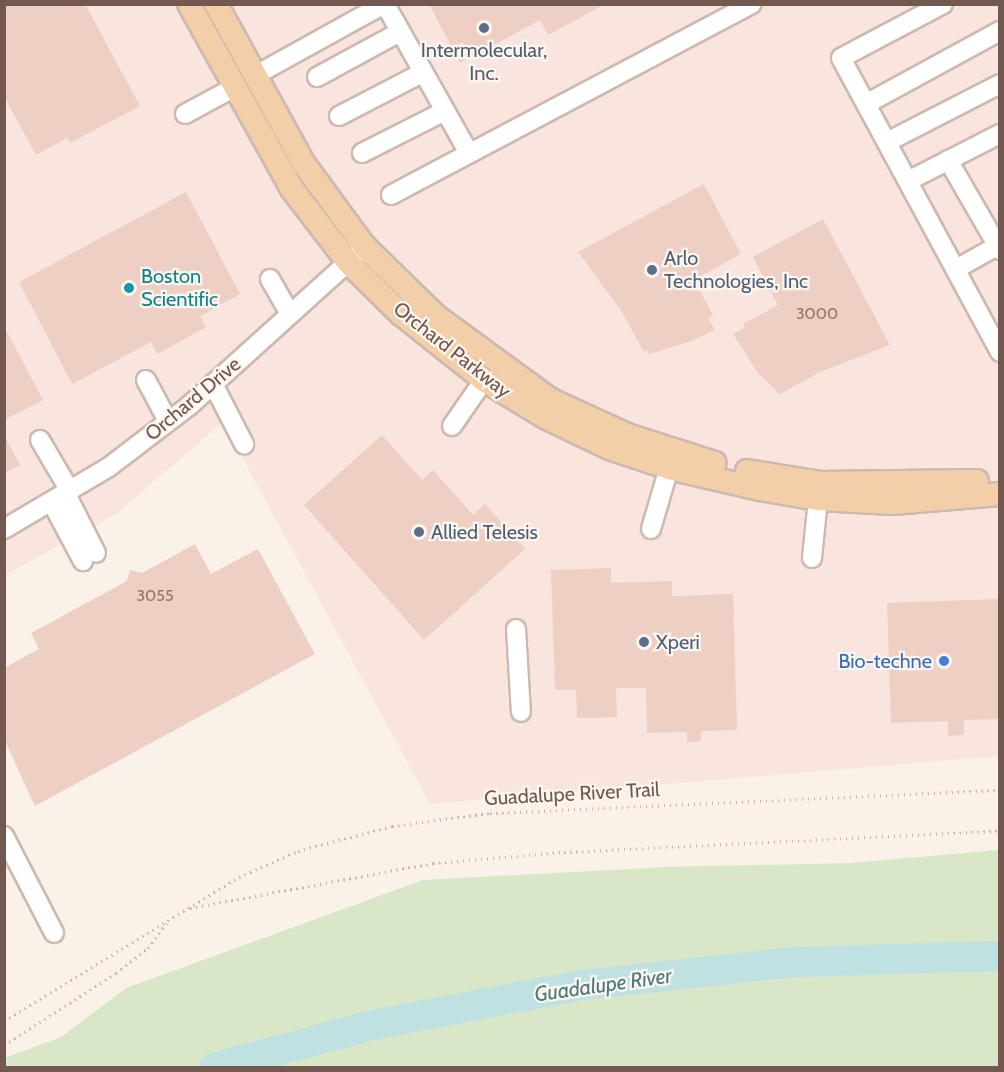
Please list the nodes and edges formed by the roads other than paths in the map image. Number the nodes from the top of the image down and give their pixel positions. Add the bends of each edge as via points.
1 (189, 4) edge
2 (216, 4) edge
3 (385, 4) edge
4 (751, 4) edge
5 (943, 4) edge
6 (400, 32) junction
7 (999, 32) edge
8 (422, 73) junction
9 (317, 77) dead end
10 (245, 82) junction
11 (999, 84) edge
12 (866, 104) junction
13 (445, 111) junction
14 (185, 114) dead end
15 (339, 116) dead end
16 (999, 134) edge
17 (887, 142) junction
18 (362, 153) dead end
19 (469, 153) junction
20 (948, 160) junction
21 (908, 181) junction
22 (391, 195) dead end
23 (364, 246) junction
24 (998, 248) edge
25 (348, 262) junction
26 (956, 269) junction
27 (270, 279) dead end
28 (290, 314) junction
29 (999, 352) edge
30 (489, 371) junction
31 (146, 380) dead end
32 (213, 384) junction
33 (168, 421) junction
34 (452, 426) dead end
35 (40, 440) dead end
36 (244, 444) dead end
37 (677, 462) junction
38 (999, 478) edge
39 (819, 491) junction
40 (999, 494) edge
41 (63, 496) junction
42 (651, 529) dead end
43 (4, 530) edge
44 (90, 557) dead end
45 (812, 558) dead end
46 (516, 629) dead end
47 (521, 712) dead end
48 (4, 836) edge
49 (54, 933) dead end

1 - 10 main road, Orchard Parkway
2 - 10 main road, Orchard Parkway
3 - 6 street
3 - 10 street
4 - 19 street
5 - 12 street via 841,58
6 - 8 street
6 - 9 street
7 - 12 street
8 - 13 street
8 - 15 street
10 - 14 street
10 - 23 main road, Orchard Parkway
10 - 25 main road, Orchard Parkway via 292,189
11 - 17 street
12 - 17 street
13 - 18 street
13 - 19 street
16 - 20 street
17 - 21 street
19 - 22 street
20 - 21 street
20 - 24 street
21 - 26 street
23 - 25 street, Orchard Drive
23 - 30 main road, Orchard Parkway
24 - 26 street
25 - 28 street, Orchard Drive
25 - 30 main road, Orchard Parkway via 401,314
26 - 29 street
27 - 28 street
28 - 32 street, Orchard Drive
30 - 34 street
30 - 37 main road, Orchard Parkway via 545,417 609,447
31 - 33 street
32 - 33 street, Orchard Drive
32 - 36 street
33 - 41 street, Orchard Drive
35 - 41 street
37 - 39 main road, Orchard Parkway
37 - 42 street
38 - 39 main road, Orchard Parkway via 960,484
39 - 40 main road, Orchard Parkway via 893,503
39 - 45 street
41 - 43 street, Orchard Drive
41 - 44 street
46 - 47 street
48 - 49 street

